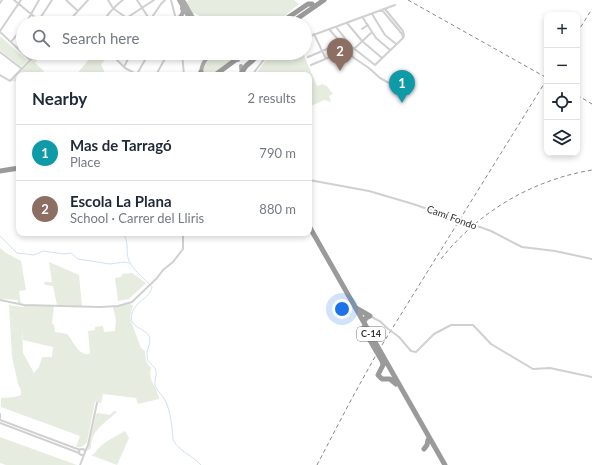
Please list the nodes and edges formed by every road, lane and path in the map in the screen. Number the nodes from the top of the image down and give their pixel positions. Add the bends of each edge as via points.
1 (2, 0) edge
2 (14, 0) edge
3 (21, 0) edge
4 (39, 0) edge
5 (52, 0) edge
6 (66, 0) edge
7 (88, 0) edge
8 (108, 0) edge
9 (123, 0) edge
10 (137, 0) edge
11 (154, 0) edge
12 (165, 0) edge
13 (172, 0) edge
14 (179, 0) edge
15 (183, 0) edge
16 (318, 0) edge
17 (324, 0) edge
18 (0, 3) edge
19 (111, 3) junction
20 (19, 4) junction
21 (118, 4) junction
22 (313, 5) junction
23 (395, 5) dead end
24 (142, 8) junction
25 (114, 10) junction
26 (384, 10) junction
27 (78, 11) junction
28 (175, 13) junction
29 (32, 14) joint
30 (372, 14) junction
31 (41, 16) edge
32 (73, 16) edge
33 (108, 16) edge
34 (123, 16) edge
35 (129, 16) edge
36 (147, 16) edge
37 (153, 16) edge
38 (175, 16) edge
39 (180, 16) joint
40 (188, 16) edge
41 (192, 16) edge
42 (290, 16) edge
43 (296, 16) edge
44 (300, 16) edge
45 (302, 16) edge
46 (363, 17) junction
47 (346, 23) junction
48 (368, 25) junction
49 (336, 27) junction
50 (329, 29) junction
51 (362, 29) dead end
52 (0, 32) edge
53 (372, 32) junction
54 (314, 34) joint
55 (16, 36) edge
56 (362, 41) junction
57 (11, 42) junction
58 (341, 43) junction
59 (396, 44) junction
60 (16, 47) edge
61 (354, 48) junction
62 (347, 50) junction
63 (390, 50) junction
64 (322, 51) junction
65 (0, 52) edge
66 (312, 55) edge
67 (382, 58) junction
68 (326, 59) junction
69 (30, 60) edge
70 (117, 60) edge
71 (128, 60) edge
72 (146, 60) edge
73 (164, 60) edge
74 (183, 60) edge
75 (205, 60) edge
76 (235, 60) edge
77 (236, 60) edge
78 (241, 60) edge
79 (253, 60) edge
80 (264, 60) edge
81 (311, 65) dead end
82 (124, 67) junction
83 (22, 70) joint
84 (133, 72) edge
85 (140, 72) edge
86 (158, 72) edge
87 (184, 72) edge
88 (200, 72) edge
89 (219, 72) edge
90 (224, 72) edge
91 (242, 72) edge
92 (243, 72) edge
93 (254, 72) edge
94 (0, 75) edge
95 (16, 76) edge
96 (408, 94) dead end
97 (16, 168) edge
98 (0, 171) edge
99 (16, 171) edge
100 (0, 174) edge
101 (312, 181) edge
102 (312, 231) edge
103 (182, 236) edge
104 (312, 236) edge
105 (592, 260) edge
106 (0, 300) edge
107 (356, 308) junction
108 (370, 316) junction
109 (364, 325) junction
110 (592, 377) edge
111 (396, 384) junction
112 (97, 403) dead end
113 (0, 414) edge
114 (0, 420) edge
115 (428, 440) junction
116 (88, 442) junction
117 (434, 449) junction
118 (80, 452) junction
119 (84, 453) junction
120 (81, 464) edge
121 (444, 465) edge

1 - 18 street
2 - 20 street
3 - 20 street
4 - 29 street
5 - 31 street
6 - 27 street
7 - 27 street
8 - 19 street
9 - 21 street
10 - 24 street
11 - 24 street
12 - 37 street
13 - 28 street
14 - 39 main road via 183,12
14 - 40 main road
15 - 41 main road
16 - 22 highway
17 - 22 highway
19 - 21 street
19 - 25 street
20 - 29 street
20 - 52 street
21 - 25 street
22 - 42 highway via 308,4
22 - 43 highway
22 - 44 highway
22 - 45 highway
23 - 26 street
24 - 35 street
24 - 36 street
25 - 33 street
25 - 34 street
26 - 30 street
26 - 59 street via 403,34 403,38
27 - 32 street
28 - 38 street
28 - 39 street
30 - 46 street
30 - 59 street via 385,35
46 - 47 street
46 - 48 street
47 - 49 street
47 - 56 street
48 - 51 street
48 - 53 street
49 - 50 street
49 - 61 street
50 - 54 street
50 - 58 street
52 - 57 street
53 - 56 street
53 - 63 street
54 - 64 street
55 - 57 street
56 - 61 street
56 - 67 street
57 - 60 street
58 - 62 street
58 - 64 street
59 - 63 street
61 - 67 street via 375,65
62 - 68 street
62 - 96 street via 380,78
63 - 67 street
64 - 66 street
64 - 68 street
65 - 83 street
68 - 81 street
69 - 83 street
70 - 82 street
71 - 82 street
72 - 85 street
73 - 86 street
74 - 87 street
75 - 88 main road
76 - 89 highway
77 - 91 main road, bridge
78 - 90 highway
79 - 92 highway
80 - 93 street
82 - 84 street
94 - 95 street via 10,81
97 - 98 highway
99 - 100 highway
101 - 105 street, Camí Fondo, bridge via 369,191 413,204 491,231 522,247 555,251
102 - 107 highway, C-14
103 - 106 street via 183,249 132,302 100,307 24,305
104 - 109 highway, C-14
107 - 108 highway
107 - 109 highway, C-14
108 - 109 highway via 366,318
108 - 110 street, bridge via 399,337 411,351 416,352 434,334 450,325 473,325 491,344 533,369 550,368
109 - 111 highway, C-14
109 - 111 highway via 364,330 382,361 383,365 378,375
109 - 121 highway, C-14
111 - 115 highway, C-14
112 - 116 street
113 - 114 street
114 - 118 street
115 - 117 highway, C-14
115 - 117 highway via 424,449
116 - 118 street
116 - 119 street
117 - 121 highway, C-14
118 - 119 street
118 - 119 street
118 - 120 street
119 - 120 street

